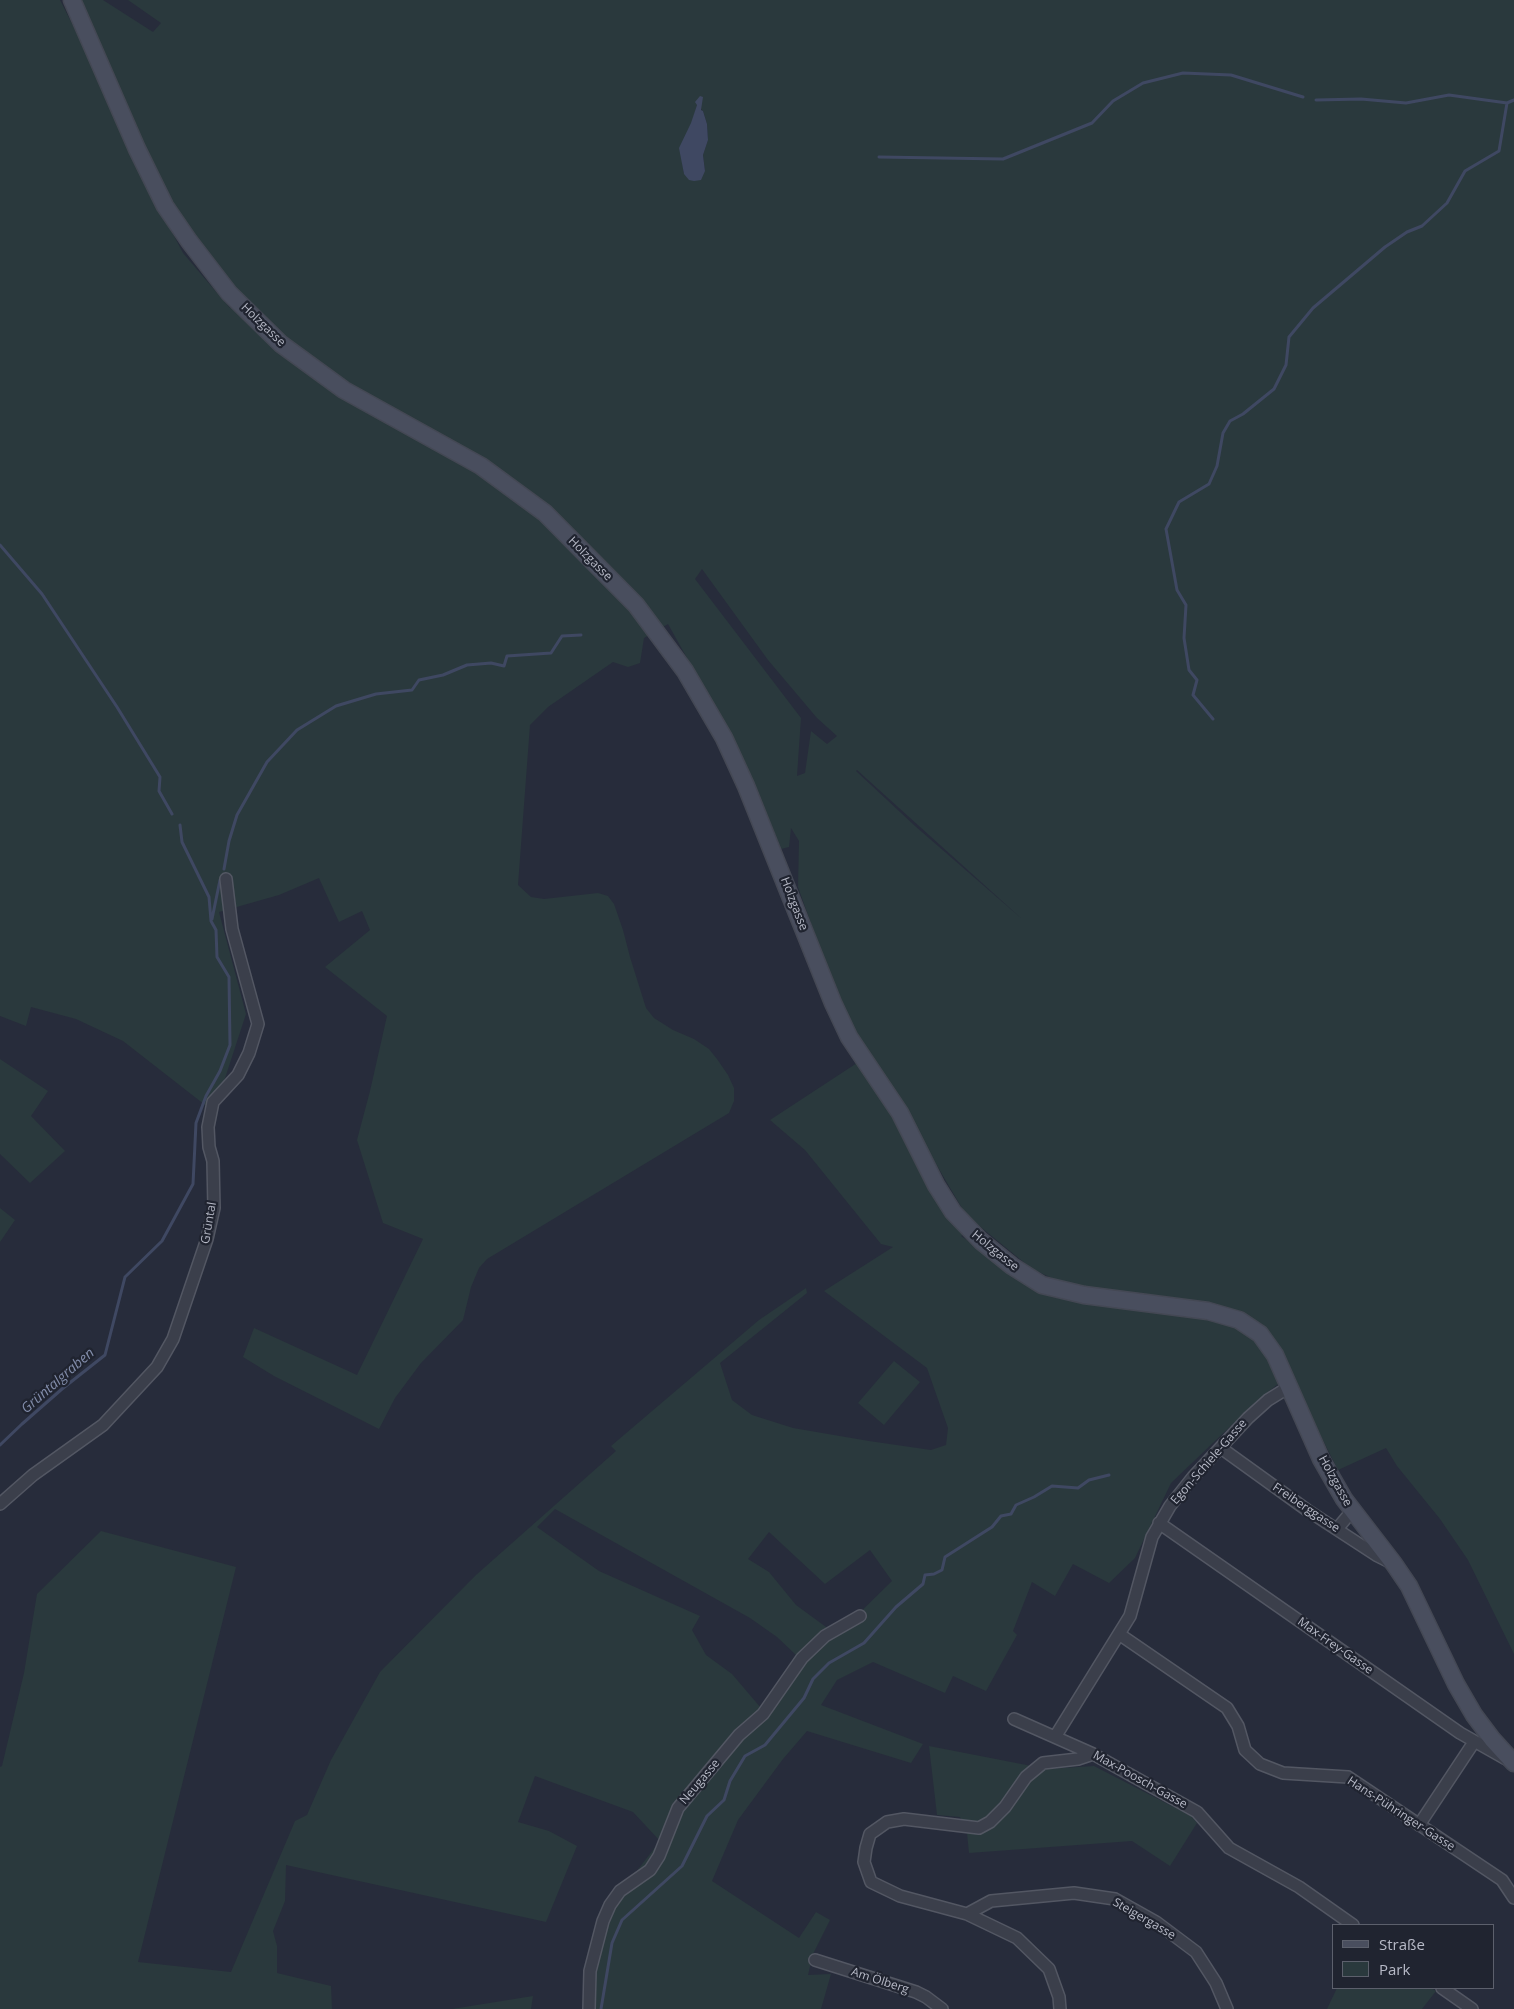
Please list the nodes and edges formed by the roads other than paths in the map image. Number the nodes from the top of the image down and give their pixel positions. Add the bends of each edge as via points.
1 (72, 0) edge
2 (226, 879) dead end
3 (169, 1311) dead end
4 (182, 1314) junction
5 (1289, 1387) junction
6 (1221, 1448) junction
7 (0, 1504) edge
8 (1352, 1511) junction
9 (1159, 1523) junction
10 (1337, 1529) junction
11 (1394, 1564) junction
12 (860, 1616) dead end
13 (1119, 1634) junction
14 (1474, 1715) junction
15 (1014, 1719) dead end
16 (1460, 1733) junction
17 (1055, 1737) junction
18 (1474, 1742) junction
19 (1093, 1754) junction
20 (1514, 1763) edge
21 (1419, 1826) junction
22 (1514, 1898) edge
23 (967, 1914) junction
24 (1352, 1924) edge
25 (815, 1960) dead end
26 (1443, 1989) edge
27 (589, 2009) edge
28 (942, 2009) edge
29 (1060, 2009) edge
30 (1227, 2009) edge
31 (1472, 2009) edge

1 - 5 street, Holzgasse via 165,206 230,293 281,344 344,390 480,466 545,513 636,605 685,671 724,738 746,786 848,1037 889,1094 936,1185 964,1225 1012,1266 1042,1284 1084,1295 1208,1311 1240,1320 1268,1343
2 - 4 street, Grüntal via 232,929 258,1024 238,1075 213,1102 208,1127 214,1208
3 - 4 street
4 - 7 street, Grüntal via 173,1340 157,1367 103,1425 33,1475
5 - 6 street, Egon-Schiele-Gasse via 1257,1409
5 - 8 street, Holzgasse via 1322,1460
6 - 9 street, Egon-Schiele-Gasse
6 - 10 street, Freiberggasse
8 - 10 street
8 - 11 street, Holzgasse
9 - 13 street, Egon-Schiele-Gasse via 1148,1549 1130,1616
9 - 16 street, Max-Frey-Gasse
10 - 11 street, Freiberggasse
11 - 14 street, Holzgasse via 1409,1586
12 - 27 street, Neugasse via 825,1636 802,1658 764,1714 740,1735 678,1808 650,1870 620,1891 610,1905 590,1971
13 - 17 street, Egon-Schiele-Gasse
13 - 21 street, Hans-Pühringer-Gasse via 1227,1708 1238,1726 1245,1750 1260,1764 1284,1773 1348,1777
14 - 16 street
14 - 20 street, Holzgasse
15 - 17 street, Max-Poosch-Gasse
16 - 18 street, Max-Frey-Gasse
17 - 19 street, Max-Poosch-Gasse
18 - 20 street, Max-Frey-Gasse
18 - 21 street
19 - 23 street via 1044,1763 1026,1777 1005,1807 979,1828 904,1819 887,1822 870,1834 864,1862 871,1882 900,1896
19 - 24 street, Max-Poosch-Gasse via 1196,1812 1229,1848 1298,1887
21 - 22 street, Hans-Pühringer-Gasse via 1502,1880
23 - 29 street via 1017,1938 1049,1969
23 - 30 street, Steigergasse via 991,1901 1074,1893 1115,1899 1156,1922 1196,1952
25 - 28 street, Am Ölberg via 916,1992
26 - 31 street

